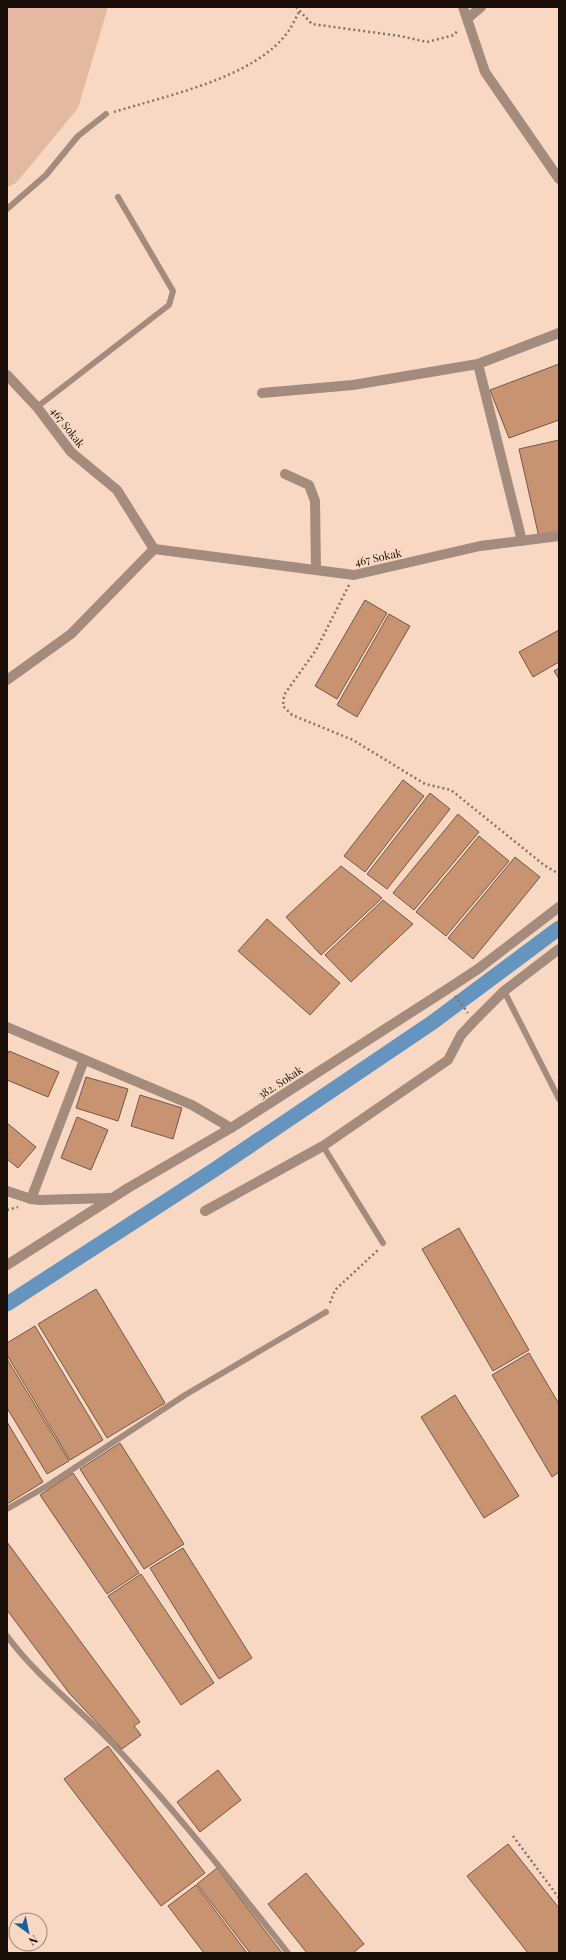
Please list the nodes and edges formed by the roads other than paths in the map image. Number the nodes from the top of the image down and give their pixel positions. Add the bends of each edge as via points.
1 (463, 7) edge
2 (481, 7) edge
3 (468, 18) junction
4 (106, 114) road end
5 (559, 179) edge
6 (118, 197) dead end
7 (7, 209) edge
8 (559, 333) edge
9 (478, 364) junction
10 (7, 375) edge
11 (262, 393) dead end
12 (37, 407) junction
13 (285, 474) dead end
14 (559, 536) edge
15 (522, 541) junction
16 (154, 549) junction
17 (316, 570) junction
18 (7, 680) edge
19 (559, 906) edge
20 (559, 949) edge
21 (504, 991) junction
22 (7, 1027) edge
23 (84, 1060) junction
24 (559, 1098) edge
25 (231, 1128) junction
26 (323, 1146) junction
27 (7, 1191) edge
28 (113, 1198) junction
29 (31, 1199) junction
30 (205, 1211) dead end
31 (384, 1244) road end
32 (7, 1265) edge
33 (326, 1312) road end
34 (7, 1509) edge
35 (7, 1636) edge
36 (288, 1953) edge

1 - 3 street
2 - 3 street
3 - 5 street via 485,72
4 - 7 lane via 78,136 46,175
6 - 12 lane via 172,291 169,305
8 - 9 street
9 - 11 street via 353,385
9 - 15 street
10 - 12 street, 467 Sokak
12 - 16 street, 467 Sokak via 71,452 117,490
13 - 17 street via 309,485 315,501
14 - 15 street, 467 Sokak
15 - 17 street, 467 Sokak via 480,546 354,576
16 - 17 street, 467 Sokak
16 - 18 street via 72,634
19 - 25 street, 382. Sokak via 478,969
20 - 21 street
21 - 24 lane
21 - 26 street via 461,1035 448,1060
22 - 23 street
23 - 25 street via 192,1105
23 - 29 street
25 - 28 street, 382. Sokak
26 - 30 street
26 - 31 lane
27 - 29 street
28 - 29 street
28 - 32 street, 382. Sokak
33 - 34 lane via 185,1395 47,1486
35 - 36 lane via 23,1658 113,1743 247,1900

